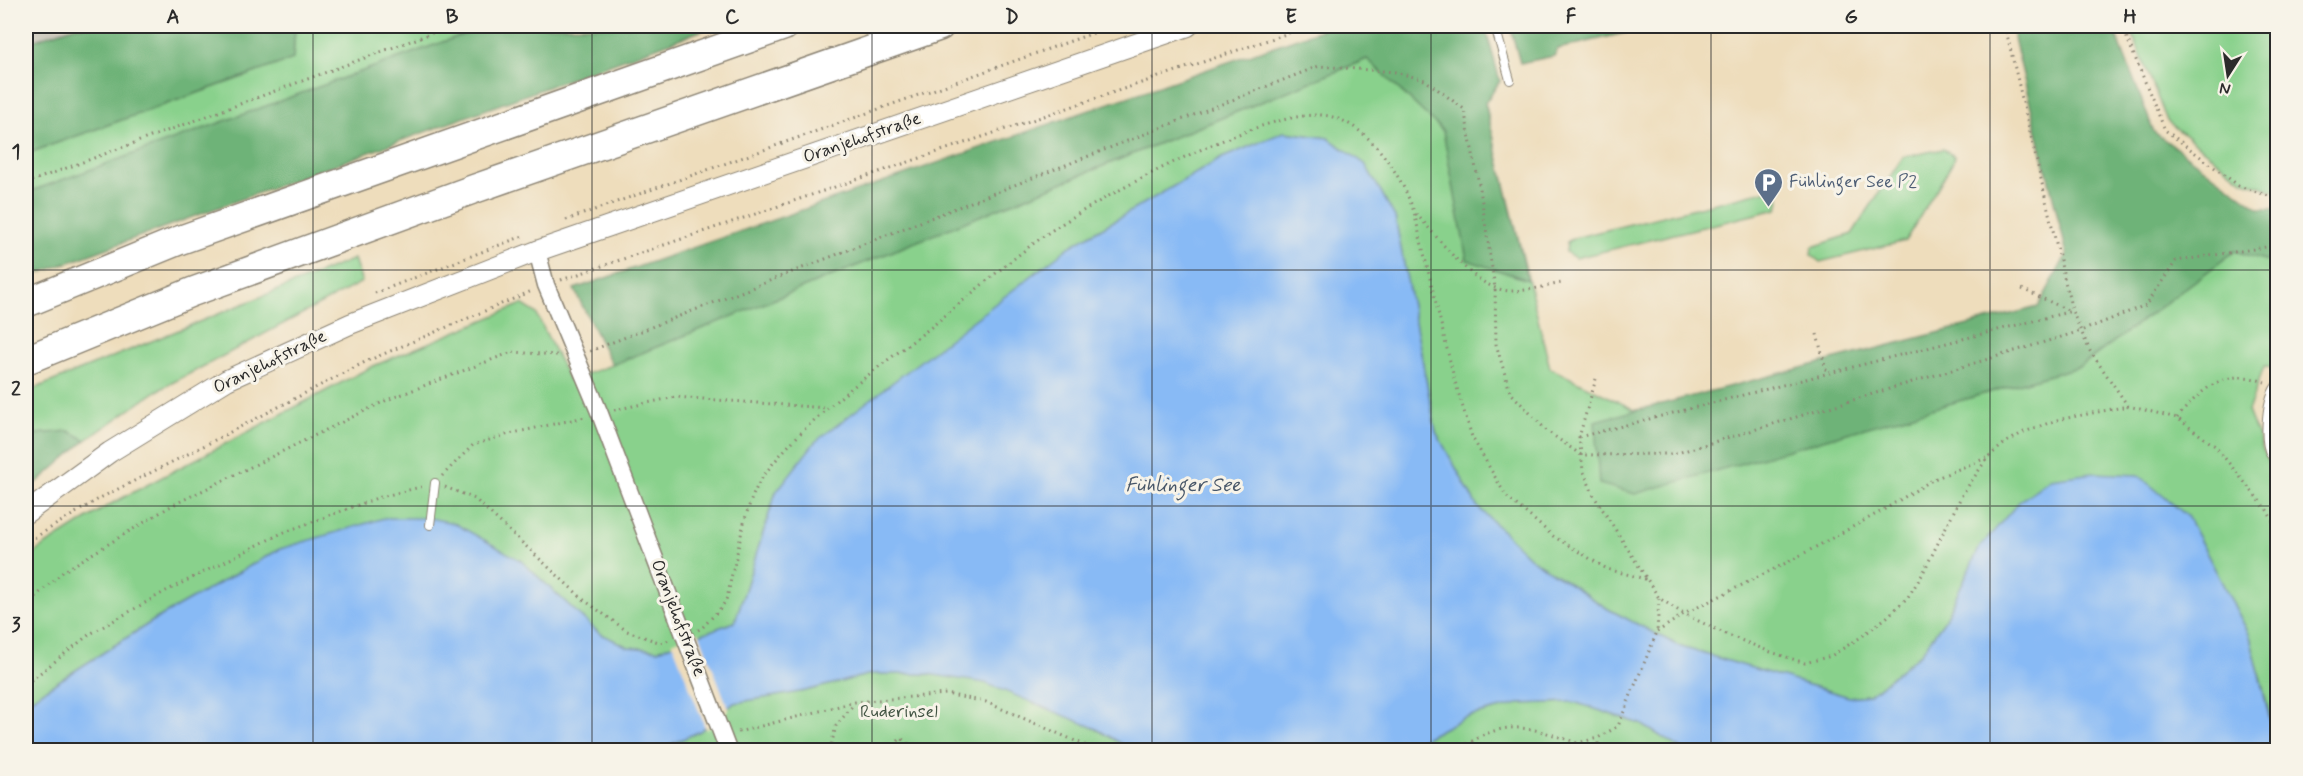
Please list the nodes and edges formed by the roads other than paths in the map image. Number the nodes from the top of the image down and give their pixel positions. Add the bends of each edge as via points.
1 (784, 26) edge
2 (940, 26) edge
3 (1188, 26) edge
4 (1495, 26) edge
5 (1510, 80) dead end
6 (180, 240) junction
7 (537, 251) junction
8 (26, 285) edge
9 (26, 303) edge
10 (26, 360) edge
11 (2277, 385) edge
12 (2277, 462) edge
13 (435, 483) road end
14 (26, 513) edge
15 (430, 525) dead end
16 (729, 742) edge

1 - 6 highway
2 - 10 highway via 474,189 204,288
3 - 7 street, Oranjehofstraße
4 - 5 lane
6 - 8 highway
6 - 9 highway
7 - 14 street, Oranjehofstraße via 350,324 227,380 110,452
7 - 16 street, Oranjehofstraße, bridge via 546,285
11 - 12 lane via 2269,400 2267,427 2271,455
13 - 15 lane

